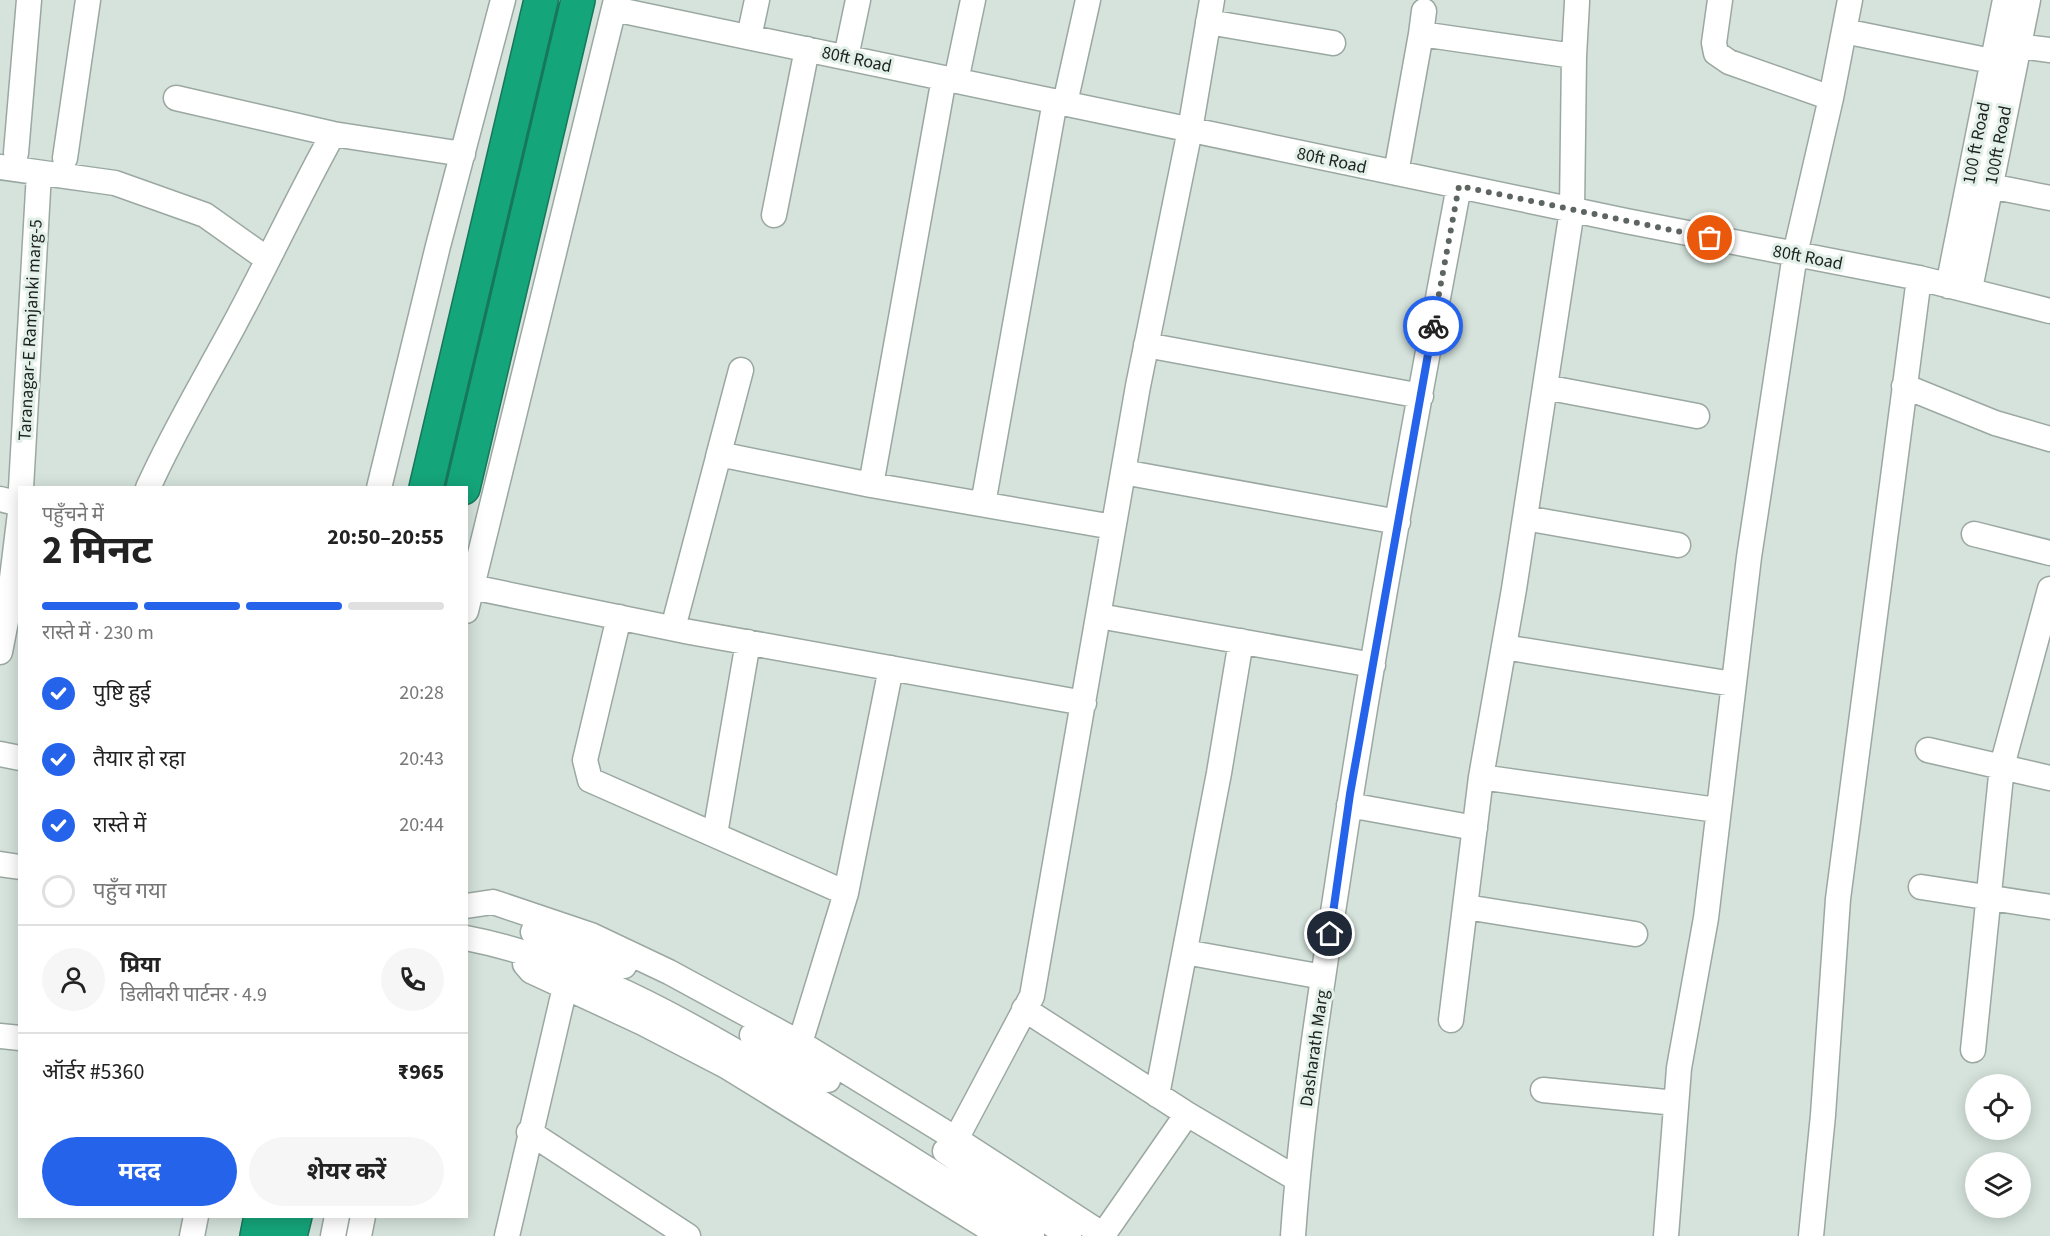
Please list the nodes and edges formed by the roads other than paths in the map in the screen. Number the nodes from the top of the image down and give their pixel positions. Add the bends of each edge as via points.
1 (28, 0) edge
2 (88, 0) edge
3 (503, 0) edge
4 (541, 0) edge
5 (578, 0) edge
6 (757, 0) edge
7 (858, 0) edge
8 (974, 0) edge
9 (1088, 0) edge
10 (1720, 0) edge
11 (1850, 0) edge
12 (2005, 0) edge
13 (2028, 0) edge
14 (1577, 2) dead end
15 (615, 4) edge
16 (1210, 11) edge
17 (1844, 31) junction
18 (749, 37) junction
19 (1334, 43) dead end
20 (807, 49) junction
21 (2050, 50) edge
22 (1574, 56) junction
23 (846, 57) junction
24 (2008, 58) junction
25 (950, 79) junction
26 (176, 98) dead end
27 (1831, 98) junction
28 (1060, 102) junction
29 (1190, 130) junction
30 (333, 134) junction
31 (463, 154) junction
32 (65, 158) dead end
33 (8, 160) edge
34 (39, 173) junction
35 (1396, 173) junction
36 (1459, 186) junction
37 (1990, 186) junction
38 (2050, 198) edge
39 (1572, 210) junction
40 (774, 215) dead end
41 (1795, 254) junction
42 (267, 259) junction
43 (1919, 278) junction
44 (1959, 288) junction
45 (2050, 311) edge
46 (1146, 345) junction
47 (741, 370) dead end
48 (1904, 386) junction
49 (1545, 387) junction
50 (1421, 396) junction
51 (1697, 417) dead end
52 (2050, 439) edge
53 (718, 457) junction
54 (1123, 472) junction
55 (871, 485) junction
56 (21, 486) edge
57 (149, 486) edge
58 (380, 486) edge
59 (426, 486) edge
60 (463, 486) edge
61 (0, 499) edge
62 (18, 504) edge
63 (983, 504) junction
64 (1525, 518) junction
65 (1398, 522) junction
66 (1113, 527) junction
67 (18, 531) edge
68 (1974, 534) dead end
69 (1678, 545) dead end
70 (2050, 553) edge
71 (472, 587) junction
72 (2050, 589) edge
73 (468, 603) edge
74 (9, 612) edge
75 (1099, 616) junction
76 (619, 617) junction
77 (674, 628) junction
78 (1241, 641) junction
79 (748, 642) junction
80 (1504, 647) junction
81 (0, 652) edge
82 (1373, 665) junction
83 (891, 668) junction
84 (1733, 684) junction
85 (1084, 703) junction
86 (1928, 750) dead end
87 (0, 754) edge
88 (18, 758) edge
89 (2002, 766) junction
90 (1481, 777) junction
91 (2050, 778) edge
92 (1349, 805) junction
93 (1717, 810) junction
94 (1475, 828) junction
95 (714, 834) junction
96 (0, 864) edge
97 (18, 867) edge
98 (1921, 887) dead end
99 (846, 893) junction
100 (1989, 897) junction
101 (468, 907) edge
102 (1466, 907) junction
103 (2050, 907) edge
104 (468, 908) edge
105 (1635, 934) dead end
106 (468, 938) edge
107 (513, 949) junction
108 (1185, 952) junction
109 (1323, 977) junction
110 (565, 987) junction
111 (1024, 1010) junction
112 (1451, 1020) dead end
113 (0, 1036) edge
114 (18, 1038) edge
115 (800, 1043) junction
116 (1973, 1050) dead end
117 (1543, 1090) dead end
118 (1157, 1095) junction
119 (1676, 1103) junction
120 (1187, 1114) junction
121 (529, 1132) junction
122 (956, 1139) junction
123 (1297, 1179) junction
124 (196, 1218) edge
125 (261, 1218) edge
126 (294, 1218) edge
127 (337, 1218) edge
128 (363, 1218) edge
129 (1104, 1235) edge
130 (192, 1236) edge
131 (257, 1236) edge
132 (290, 1236) edge
133 (333, 1236) edge
134 (359, 1236) edge
135 (507, 1236) edge
136 (688, 1236) edge
137 (1000, 1236) edge
138 (1032, 1236) edge
139 (1069, 1236) edge
140 (1293, 1236) edge
141 (1666, 1236) edge
142 (1810, 1236) edge

1 - 33 street
2 - 32 street
3 - 31 street
4 - 59 highway
5 - 60 highway
6 - 18 street
7 - 23 street
8 - 25 street
9 - 28 street
10 - 27 street via 1716,53 1729,62
11 - 17 street
12 - 24 street, 100 ft Road
13 - 24 street, 100ft Road
14 - 22 street
15 - 18 street, 80ft Road
15 - 71 street
16 - 19 street
16 - 29 street
17 - 24 street
17 - 27 street
18 - 20 street, 80ft Road
20 - 23 street, 80ft Road
20 - 40 street
21 - 24 street
22 - 35 street via 1423,22
22 - 39 street
23 - 25 street, 80ft Road
24 - 37 street, 100ft Road
24 - 44 street, 100 ft Road
25 - 28 street, 80ft Road
25 - 55 street
26 - 30 street
27 - 41 street
28 - 29 street, 80ft Road
28 - 63 street
29 - 35 street, 80ft Road
29 - 46 street
30 - 31 street
30 - 42 street
31 - 58 street
33 - 34 street
34 - 42 street via 115,183 205,214
34 - 56 street, Taranagar-E Ramjanki marg-5
35 - 36 street, 80ft Road
36 - 39 street, 80ft Road
36 - 50 street, Dasharath Marg
37 - 38 street
37 - 44 street, 100ft Road
39 - 41 street, 80ft Road
39 - 49 street
41 - 43 street, 80ft Road
41 - 84 street
42 - 57 street
43 - 44 street, 80ft Road
43 - 48 street
44 - 45 street, 80ft Road
46 - 50 street
46 - 54 street
47 - 53 street
48 - 52 street via 1995,423
48 - 142 street via 1838,899
49 - 51 street
49 - 64 street
50 - 65 street, Dasharath Marg
53 - 55 street via 719,453
53 - 77 street
54 - 65 street
54 - 66 street
55 - 63 street
61 - 62 street
63 - 66 street
64 - 69 street
64 - 80 street
65 - 82 street, Dasharath Marg
66 - 75 street
67 - 74 street
68 - 70 street
71 - 73 street
71 - 76 street
72 - 89 street
74 - 81 street
75 - 78 street
75 - 85 street
76 - 77 street
76 - 95 street via 585,760 590,780
77 - 79 street
78 - 82 street
78 - 108 street
79 - 83 street
79 - 95 street
80 - 84 street
80 - 90 street
82 - 92 street, Dasharath Marg
83 - 85 street
83 - 99 street
84 - 93 street
85 - 111 street via 1032,996
86 - 89 street
87 - 88 street
89 - 91 street
89 - 100 street
90 - 93 street
90 - 94 street
92 - 94 street
92 - 109 street, Dasharath Marg
93 - 119 street via 1706,918
94 - 102 street
95 - 99 street
96 - 97 street
98 - 100 street
99 - 115 street
100 - 103 street
100 - 116 street
101 - 115 street via 493,902 591,935
102 - 105 street
102 - 112 street
104 - 139 street via 632,969 687,997 932,1142
106 - 107 street
107 - 110 street via 531,971
107 - 138 street via 629,996 718,1040
108 - 109 street
108 - 118 street
109 - 123 street, Dasharath Marg
110 - 121 street
110 - 137 street via 726,1066
111 - 118 street
111 - 122 street
113 - 114 street
115 - 122 street
117 - 119 street
118 - 120 street
119 - 141 street
120 - 123 street
120 - 129 street
121 - 135 street
121 - 136 street
122 - 129 street
123 - 140 street, Dasharath Marg
124 - 130 street
125 - 131 highway
126 - 132 highway
127 - 133 street
128 - 134 street

